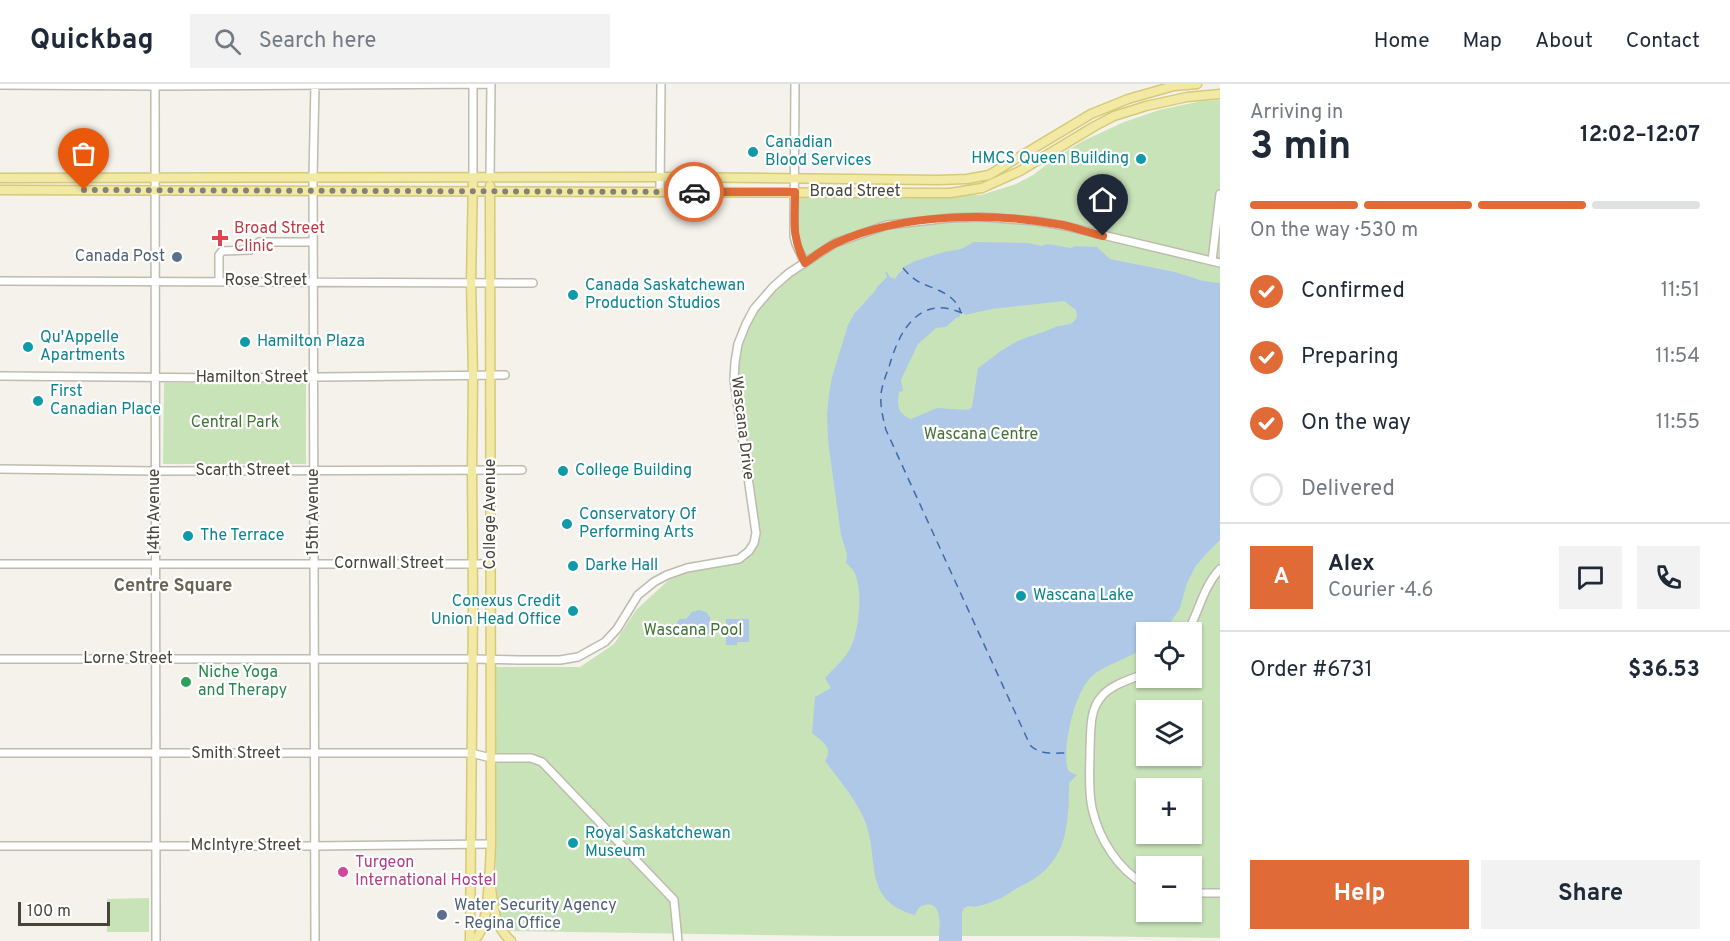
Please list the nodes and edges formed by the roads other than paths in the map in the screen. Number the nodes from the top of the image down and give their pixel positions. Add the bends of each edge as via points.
1 (0, 84) edge
2 (473, 84) edge
3 (491, 84) edge
4 (661, 84) edge
5 (795, 84) edge
6 (1197, 84) edge
7 (155, 85) edge
8 (315, 85) edge
9 (1220, 94) edge
10 (660, 177) junction
11 (0, 178) edge
12 (313, 178) junction
13 (473, 178) junction
14 (490, 178) junction
15 (155, 179) junction
16 (794, 179) junction
17 (0, 190) edge
18 (155, 190) junction
19 (313, 191) junction
20 (473, 191) junction
21 (490, 192) junction
22 (660, 192) junction
23 (795, 192) junction
24 (1220, 194) edge
25 (313, 242) junction
26 (1216, 262) edge
27 (805, 263) junction
28 (0, 281) edge
29 (155, 281) junction
30 (219, 281) junction
31 (313, 282) junction
32 (471, 282) junction
33 (490, 282) junction
34 (533, 283) dead end
35 (505, 375) dead end
36 (0, 376) edge
37 (473, 376) junction
38 (491, 376) junction
39 (313, 377) junction
40 (155, 378) junction
41 (0, 469) edge
42 (472, 469) junction
43 (314, 470) junction
44 (491, 470) junction
45 (522, 470) dead end
46 (155, 471) junction
47 (0, 564) edge
48 (155, 564) junction
49 (314, 564) junction
50 (472, 564) junction
51 (490, 564) junction
52 (1220, 569) edge
53 (1193, 622) edge
54 (472, 658) junction
55 (0, 659) edge
56 (155, 659) junction
57 (315, 659) junction
58 (490, 660) junction
59 (1136, 677) edge
60 (0, 753) edge
61 (156, 753) junction
62 (471, 753) junction
63 (314, 754) junction
64 (491, 758) junction
65 (491, 844) junction
66 (471, 845) junction
67 (0, 846) edge
68 (156, 846) junction
69 (314, 846) junction
70 (490, 879) junction
71 (1136, 880) edge
72 (1202, 893) edge
73 (1220, 893) edge
74 (156, 941) edge
75 (315, 941) edge
76 (471, 941) edge
77 (511, 941) edge
78 (678, 941) edge

1 - 7 street
2 - 3 street
2 - 8 street
2 - 13 street, College Avenue
3 - 14 street, College Avenue
4 - 10 street
5 - 16 street
6 - 16 main road, Broad Street via 1135,97 1091,114 989,175 938,180
7 - 8 street
7 - 15 street, 14th Avenue
8 - 12 street, 15th Avenue
9 - 23 main road, Broad Street via 1187,97 1114,116 1020,171 982,188 950,192
10 - 14 main road, Broad Street
10 - 16 main road, Broad Street
10 - 22 street
11 - 15 main road, Broad Street
12 - 13 main road, Broad Street
12 - 15 main road, Broad Street
12 - 19 street, 15th Avenue
13 - 14 main road, Broad Street
13 - 20 main road, College Avenue
14 - 21 main road, College Avenue
15 - 18 street, 14th Avenue
16 - 23 street
17 - 18 main road, Broad Street
18 - 19 main road, Broad Street
18 - 29 street, 14th Avenue
19 - 20 main road, Broad Street
19 - 25 street, 15th Avenue
20 - 21 main road, Broad Street
20 - 32 main road, College Avenue
21 - 22 main road, Broad Street
21 - 33 main road, College Avenue
22 - 23 main road, Broad Street
23 - 27 street via 794,236
24 - 26 street
25 - 30 street via 259,242 250,250 222,251
25 - 31 street, 15th Avenue
26 - 27 street, Wascana Drive via 1065,226 1020,219 950,218 887,225 835,243
27 - 58 street, Wascana Drive via 777,283 754,309 738,344 734,380 756,533 749,551 734,560 687,568 654,582 638,595 605,642 578,657
28 - 29 street, Rose Street
29 - 30 street, Rose Street
29 - 40 street, 14th Avenue
30 - 31 street, Rose Street
31 - 32 street, Rose Street
31 - 39 street, 15th Avenue
32 - 33 street, Rose Street
32 - 37 main road, College Avenue
33 - 34 street, Rose Street
33 - 38 main road, College Avenue
35 - 38 street, Hamilton Street
36 - 40 street, Hamilton Street
37 - 38 street, Hamilton Street
37 - 39 street, Hamilton Street
37 - 42 main road, College Avenue
38 - 44 main road, College Avenue
39 - 40 street, Hamilton Street
39 - 43 street, 15th Avenue
40 - 46 street, 14th Avenue
41 - 46 street, Scarth Street
42 - 43 street, Scarth Street
42 - 44 street, Scarth Street
42 - 50 main road, College Avenue
43 - 46 street, Scarth Street
43 - 49 street, 15th Avenue
44 - 45 street, Scarth Street
44 - 51 main road, College Avenue
46 - 48 street, 14th Avenue
47 - 48 street, Cornwall Street
48 - 49 street, Cornwall Street
48 - 56 street, 14th Avenue
49 - 50 street, Cornwall Street
49 - 57 street, 15th Avenue
50 - 51 street, Cornwall Street
50 - 54 main road, College Avenue
51 - 58 main road, College Avenue
52 - 53 street via 1210,582
54 - 57 street, Lorne Street
54 - 58 street, Wascana Drive
54 - 62 main road, College Avenue
55 - 56 street, Lorne Street
56 - 57 street, Lorne Street
56 - 61 street, 14th Avenue
57 - 63 street, 15th Avenue
58 - 64 main road, College Avenue
59 - 71 street via 1116,685 1094,709 1090,753 1092,807 1099,828 1124,869
60 - 61 street, Smith Street
61 - 63 street, Smith Street
61 - 68 street, 14th Avenue
62 - 63 street, Smith Street
62 - 64 street, Smith Street
62 - 66 main road, College Avenue
63 - 69 street, 15th Avenue
64 - 65 main road, College Avenue
64 - 78 street, Smith Street via 531,758 542,762 674,900
65 - 66 street, McIntyre Street
65 - 70 main road, College Avenue
66 - 69 street, McIntyre Street
66 - 76 main road, College Avenue
67 - 68 street, McIntyre Street
68 - 69 street, McIntyre Street
68 - 74 street, 14th Avenue
69 - 75 street, 15th Avenue
70 - 76 main road, College Avenue via 480,934
70 - 77 main road via 499,929
72 - 73 street

